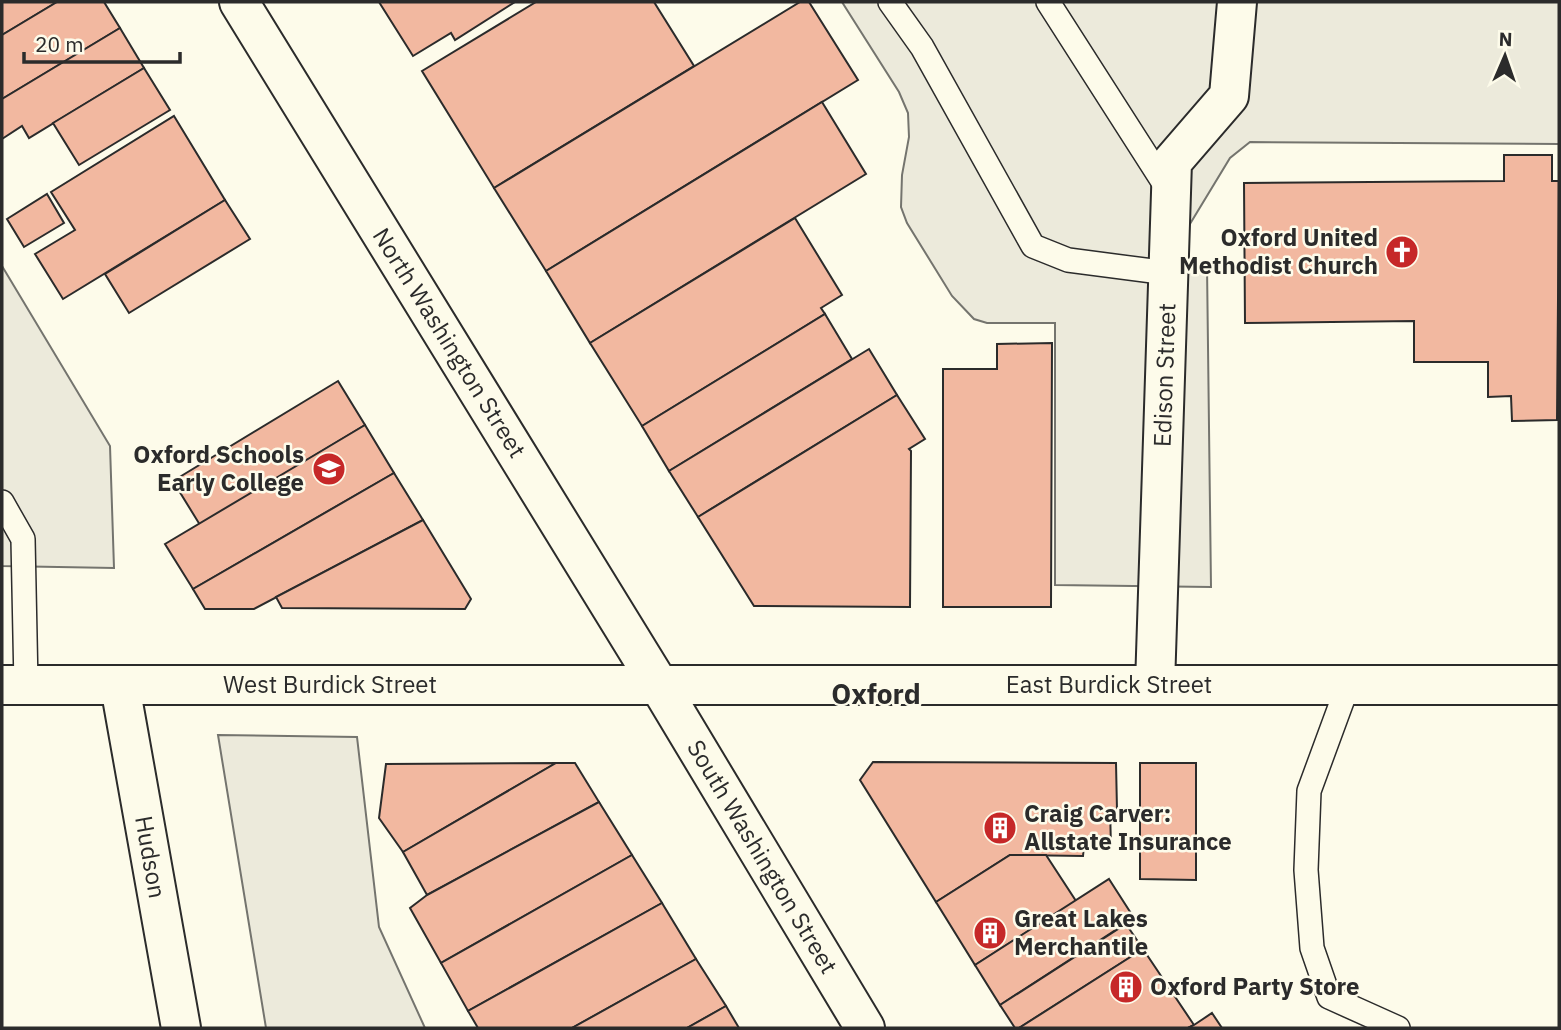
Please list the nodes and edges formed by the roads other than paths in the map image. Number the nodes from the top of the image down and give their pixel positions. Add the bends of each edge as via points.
1 (239, 2) edge
2 (890, 2) edge
3 (1048, 2) edge
4 (1237, 2) edge
5 (1170, 193) junction
6 (1168, 273) junction
7 (2, 502) edge
8 (12, 539) edge
9 (14, 685) edge
10 (659, 685) junction
11 (1155, 685) junction
12 (1348, 685) junction
13 (1559, 685) edge
14 (120, 686) junction
15 (181, 1028) edge
16 (866, 1028) edge
17 (1398, 1028) edge

1 - 10 main road, North Washington Street
2 - 6 lane via 922,47 1033,246 1068,260
3 - 5 lane
4 - 5 main road, Edison Street via 1229,96 1171,162
5 - 6 main road, Edison Street
6 - 11 main road, Edison Street
7 - 8 lane
8 - 9 lane
9 - 14 main road, West Burdick Street
10 - 11 main road, East Burdick Street
10 - 14 main road, West Burdick Street
10 - 16 main road, South Washington Street
11 - 12 main road, East Burdick Street
12 - 13 main road, East Burdick Street
12 - 17 lane via 1309,791 1306,870 1312,948 1329,997
14 - 15 main road, Hudson

